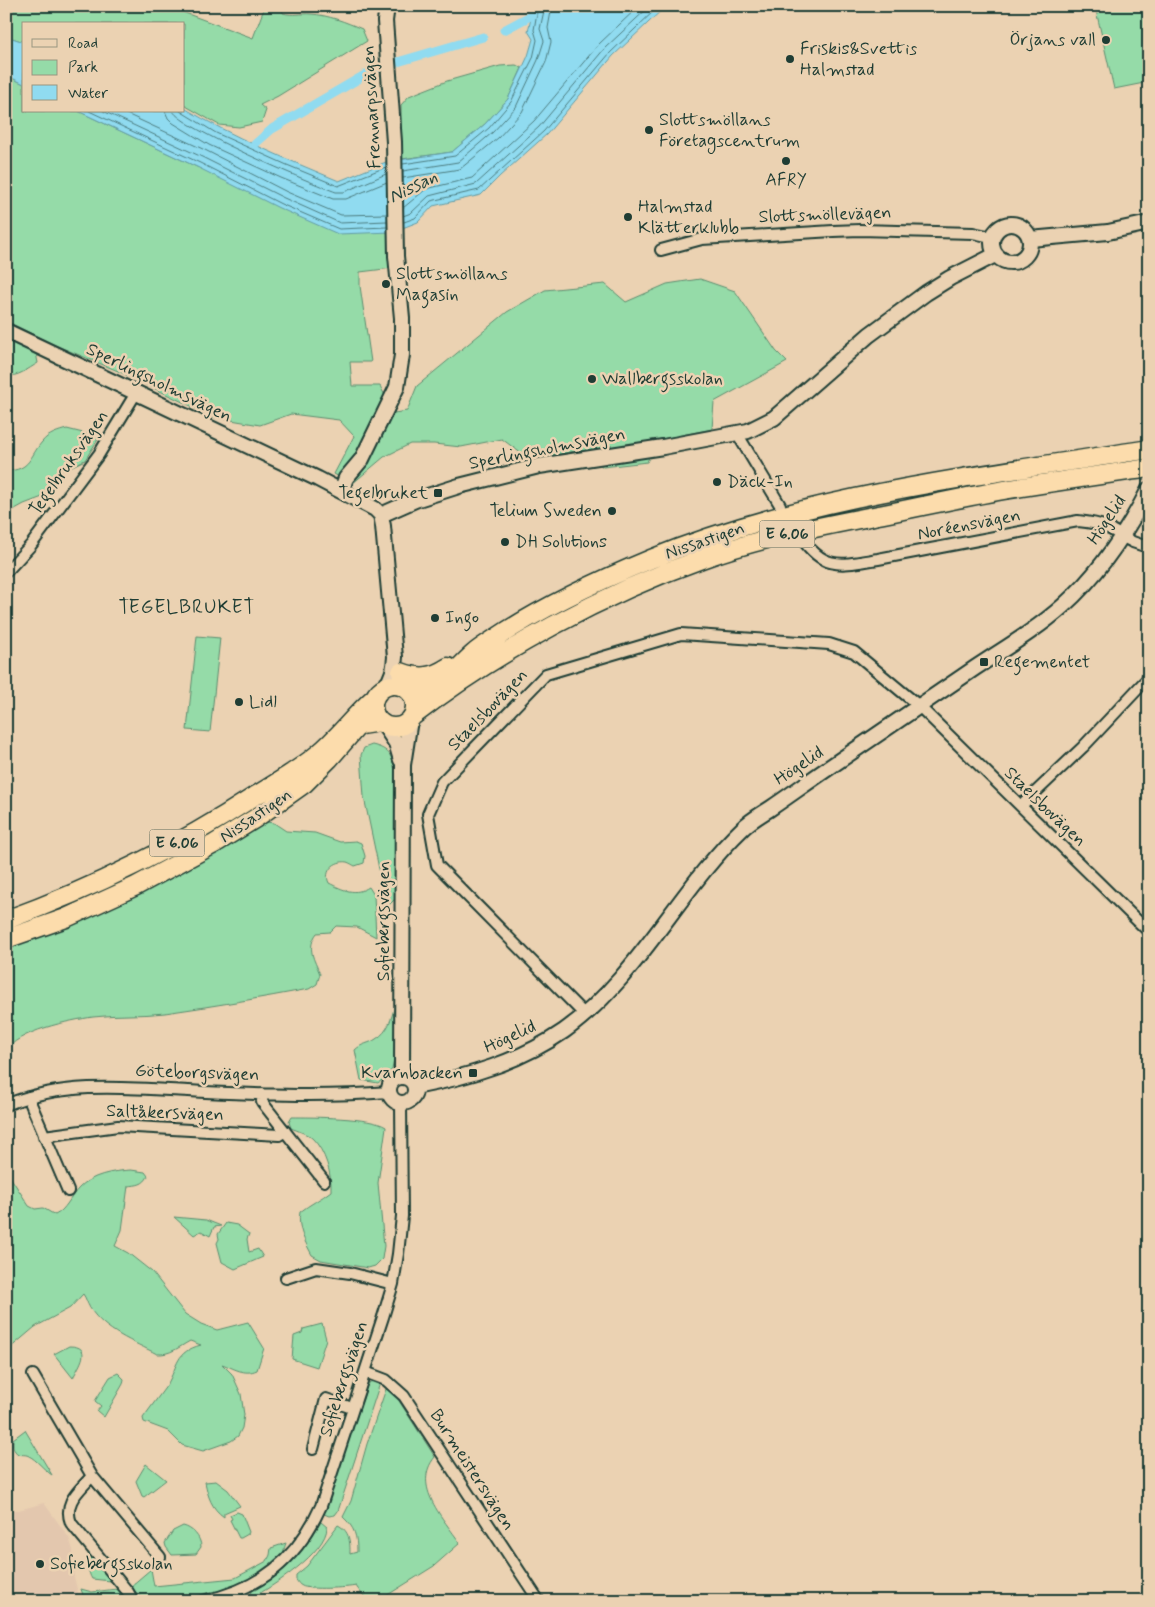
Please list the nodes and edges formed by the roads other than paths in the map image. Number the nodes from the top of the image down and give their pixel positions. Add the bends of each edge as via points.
1 (386, 6) edge
2 (1149, 223) edge
3 (992, 237) junction
4 (1030, 240) junction
5 (661, 250) dead end
6 (995, 255) junction
7 (6, 331) edge
8 (136, 393) junction
9 (738, 433) junction
10 (1149, 450) edge
11 (1149, 468) edge
12 (341, 490) junction
13 (1147, 493) edge
14 (780, 505) dead end
15 (381, 515) junction
16 (1122, 536) junction
17 (801, 537) dead end
18 (1149, 546) edge
19 (6, 572) edge
20 (473, 654) junction
21 (398, 664) junction
22 (1149, 677) edge
23 (409, 691) junction
24 (380, 692) junction
25 (919, 706) junction
26 (412, 718) junction
27 (382, 723) junction
28 (403, 765) junction
29 (1021, 806) junction
30 (6, 920) edge
31 (1149, 932) edge
32 (6, 939) edge
33 (585, 1015) junction
34 (402, 1076) junction
35 (415, 1087) junction
36 (389, 1092) junction
37 (262, 1094) junction
38 (28, 1097) junction
39 (401, 1103) junction
40 (6, 1105) edge
41 (285, 1130) junction
42 (44, 1136) junction
43 (324, 1182) dead end
44 (68, 1191) dead end
45 (286, 1278) dead end
46 (393, 1284) junction
47 (365, 1372) junction
48 (33, 1375) dead end
49 (352, 1408) junction
50 (313, 1449) dead end
51 (92, 1476) junction
52 (160, 1557) dead end
53 (240, 1596) edge
54 (133, 1601) edge
55 (203, 1601) edge
56 (539, 1601) edge

1 - 12 street, Frennarpsvägen via 402,355 397,388 362,459 346,478
2 - 4 street via 1108,232
3 - 4 street via 999,228 1011,224 1024,230
3 - 5 street, Slottsmöllevägen via 973,233 842,230 702,240
3 - 6 street
4 - 6 street via 1027,253 1017,262 1000,260
6 - 9 street, Sperlingsholmsvägen via 926,293 869,335 774,418
7 - 8 street, Sperlingsholmsvägen
8 - 12 street, Sperlingsholmsvägen
8 - 19 street, Tegelbruksvägen via 99,454 31,545
9 - 14 street
9 - 15 street, Sperlingsholmsvägen via 539,466 459,486
10 - 20 highway, Nissastigen / E 6.06 via 884,492 806,509 716,535 651,559 552,605
11 - 26 highway, Nissastigen / E 6.06 via 1002,491 813,528 703,558 562,621 485,667
12 - 15 street, Sperlingsholmsvägen
13 - 16 street, Högelid
15 - 21 street
16 - 17 street, Noréensvägen via 1093,523 1066,522 848,564 819,558
16 - 18 street, Noréensvägen via 1134,544
16 - 25 street, Högelid via 1064,606 1037,628
20 - 21 highway, E 6.06 via 430,676 417,677
20 - 23 highway, Nissastigen / E 6.06 via 440,684 429,690
21 - 23 street
21 - 24 street
22 - 29 street
23 - 24 highway, E 6.06 via 393,685
23 - 26 highway via 416,706
24 - 27 highway via 374,710
24 - 30 highway, Nissastigen / E 6.06 via 319,754 210,825 128,870
25 - 29 street, Staelsbovägen
25 - 33 street, Högelid via 746,825 706,867 627,970
25 - 33 street, Staelsbovägen via 854,652 829,644 681,634 546,674 442,782 428,814 437,865
26 - 27 highway, E 6.06 via 398,727
26 - 28 street, Sofiebergsvägen
27 - 28 street, Sofiebergsvägen via 396,743
27 - 32 highway, Nissastigen / E 6.06 via 361,724 304,784 214,844 75,914
28 - 34 street, Sofiebergsvägen
29 - 31 street, Staelsbovägen
33 - 35 street, Högelid via 543,1044 499,1065
34 - 35 street via 411,1080
34 - 36 street via 391,1082
35 - 39 street via 413,1097
36 - 37 street, Göteborgsvägen via 338,1096
36 - 39 street via 394,1101
37 - 38 street, Göteborgsvägen via 104,1088
37 - 41 street via 262,1102
38 - 40 street, Göteborgsvägen
38 - 42 street
39 - 46 street, Sofiebergsvägen via 402,1216
41 - 42 street, Saltåkersvägen via 279,1135 118,1126
41 - 43 street
42 - 44 street
45 - 46 street via 316,1268
46 - 47 street, Sofiebergsvägen
47 - 49 street, Sofiebergsvägen
47 - 56 street, Burmeistersvägen via 386,1380 404,1396
48 - 51 street
49 - 50 street via 326,1399
49 - 53 street, Sofiebergsvägen via 321,1506 306,1535 296,1550
51 - 52 street
51 - 54 street via 71,1501 68,1514 71,1523
53 - 55 street, Sofiebergsvägen

